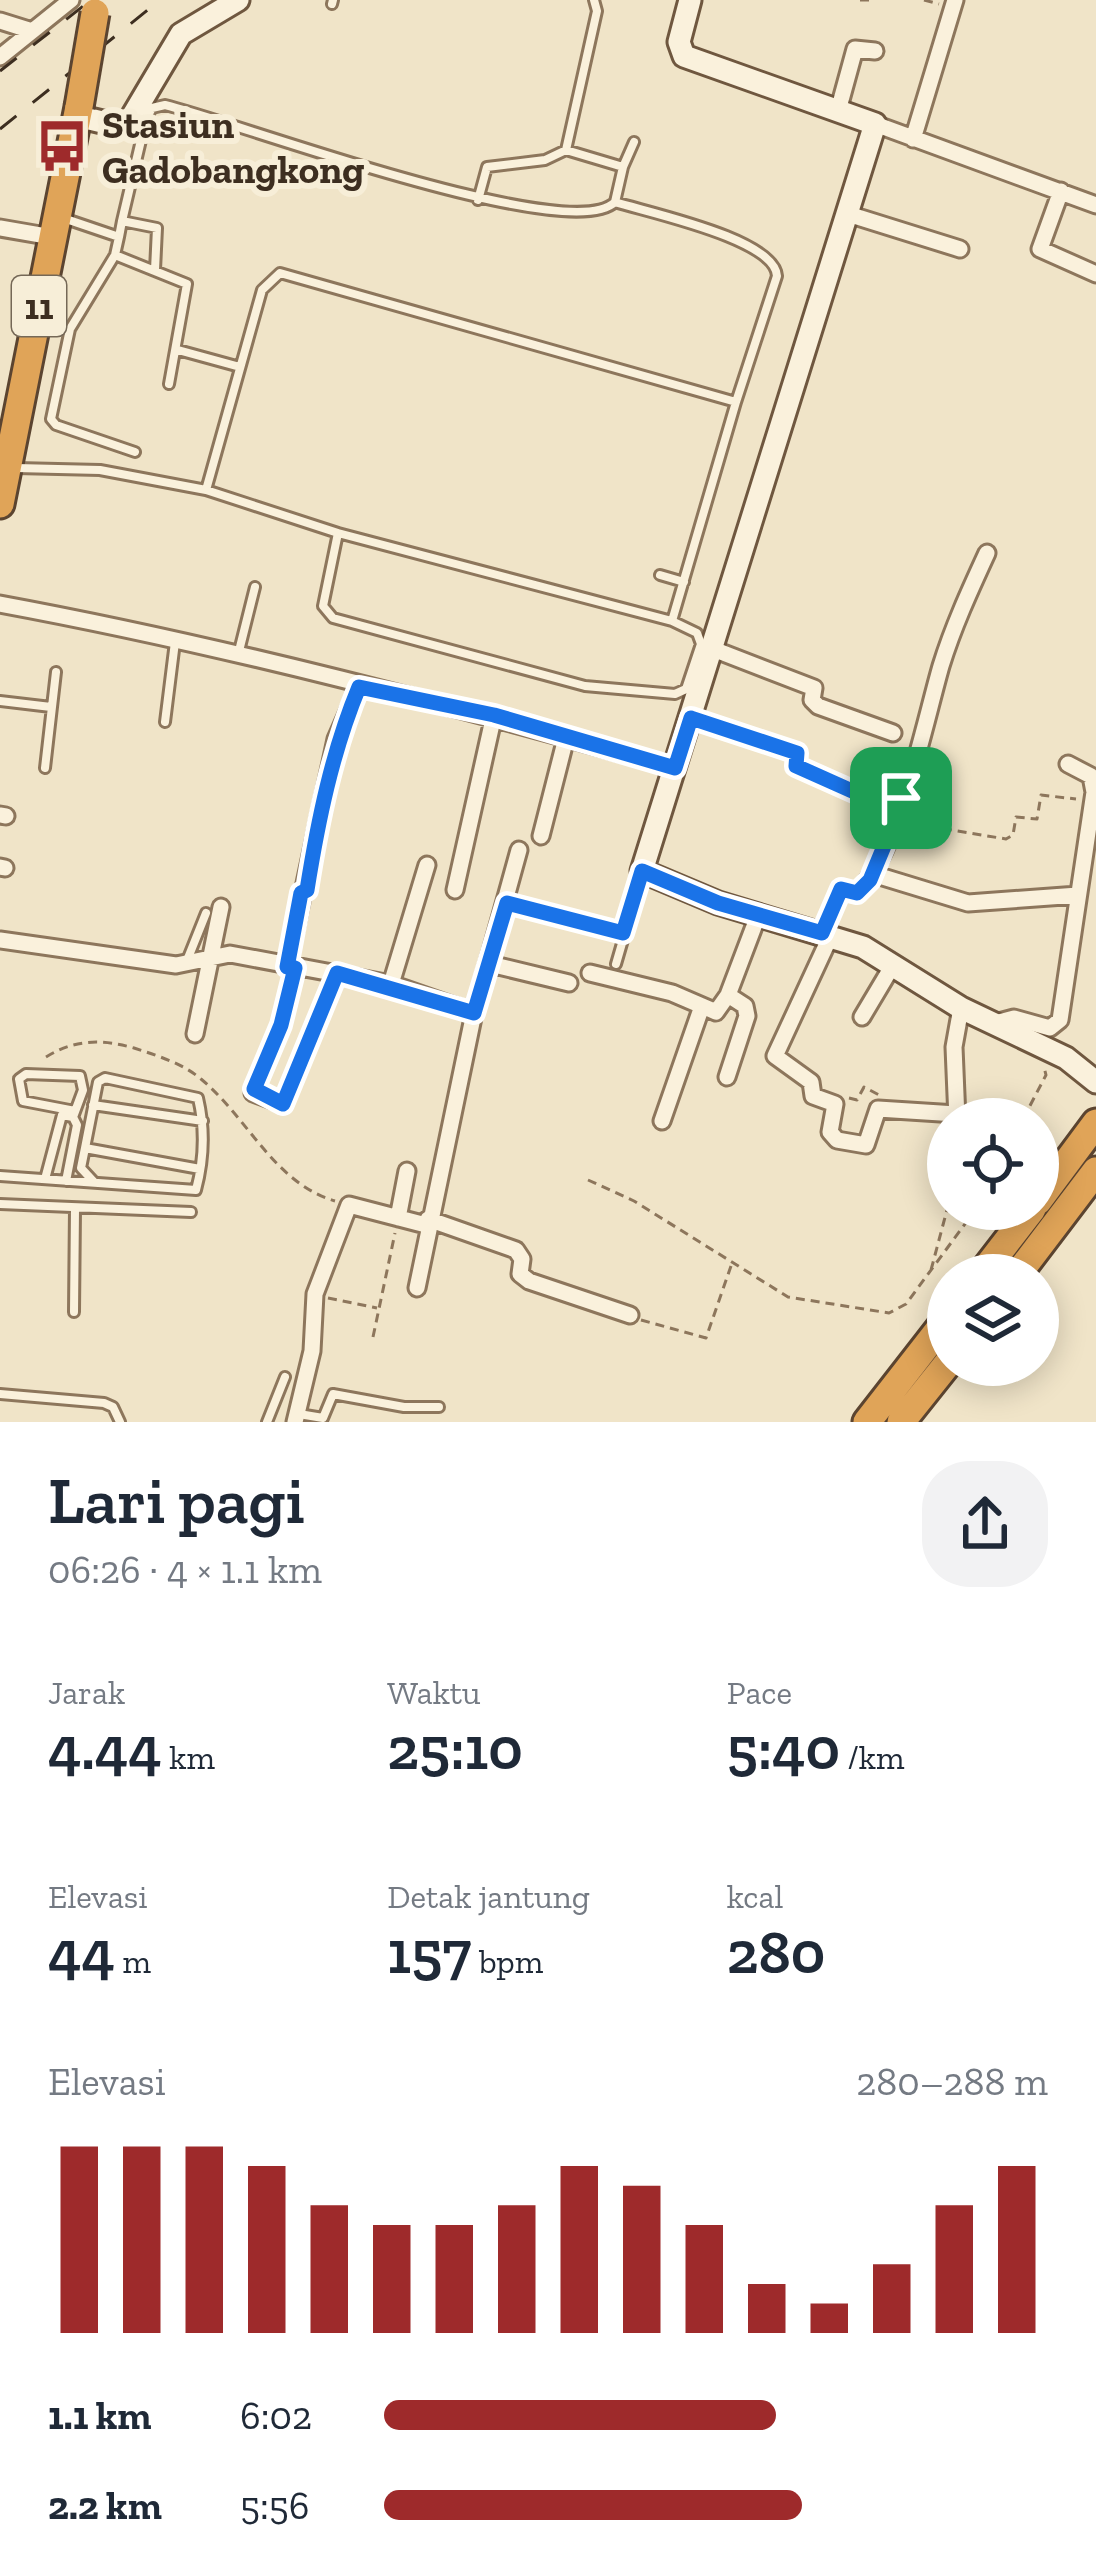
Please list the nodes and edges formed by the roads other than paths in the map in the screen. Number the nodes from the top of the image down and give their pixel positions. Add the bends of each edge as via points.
1 (238, 0) edge
2 (595, 0) edge
3 (690, 0) edge
4 (955, 0) edge
5 (88, 4) edge
6 (0, 21) edge
7 (32, 31) junction
8 (874, 51) dead end
9 (0, 57) edge
10 (838, 111) junction
11 (78, 112) junction
12 (874, 124) junction
13 (913, 139) junction
14 (634, 142) dead end
15 (566, 150) junction
16 (623, 167) junction
17 (1061, 191) junction
18 (478, 200) junction
19 (615, 202) junction
20 (1096, 205) edge
21 (848, 214) junction
22 (122, 221) junction
23 (55, 227) junction
24 (0, 228) edge
25 (118, 237) junction
26 (960, 249) dead end
27 (115, 255) junction
28 (155, 270) junction
29 (1096, 274) edge
30 (178, 350) junction
31 (240, 368) junction
32 (170, 384) dead end
33 (736, 402) junction
34 (134, 452) dead end
35 (7, 467) junction
36 (206, 490) junction
37 (0, 504) edge
38 (338, 532) junction
39 (987, 553) dead end
40 (660, 575) dead end
41 (684, 582) junction
42 (255, 587) dead end
43 (0, 604) edge
44 (672, 621) junction
45 (175, 640) junction
46 (712, 649) junction
47 (237, 657) junction
48 (56, 672) dead end
49 (359, 687) junction
50 (0, 701) edge
51 (51, 707) junction
52 (494, 715) junction
53 (691, 718) junction
54 (165, 722) dead end
55 (893, 733) dead end
56 (566, 737) junction
57 (760, 741) road end
58 (1067, 764) dead end
59 (45, 768) dead end
60 (675, 768) junction
61 (541, 836) dead end
62 (519, 850) dead end
63 (427, 865) dead end
64 (642, 871) junction
65 (305, 874) dead end
66 (873, 874) junction
67 (455, 890) dead end
68 (301, 893) junction
69 (1078, 895) junction
70 (486, 899) dead end
71 (507, 903) junction
72 (214, 910) joint
73 (758, 916) junction
74 (625, 933) junction
75 (826, 934) junction
76 (0, 940) edge
77 (208, 958) junction
78 (185, 964) junction
79 (490, 964) junction
80 (616, 964) dead end
81 (892, 965) junction
82 (291, 967) junction
83 (337, 973) junction
84 (590, 974) dead end
85 (568, 982) dead end
86 (391, 985) junction
87 (728, 995) junction
88 (962, 1008) junction
89 (701, 1010) junction
90 (474, 1013) junction
91 (862, 1017) dead end
92 (999, 1022) junction
93 (195, 1034) dead end
94 (727, 1077) dead end
95 (1096, 1082) edge
96 (956, 1098) edge
97 (94, 1105) junction
98 (927, 1113) edge
99 (74, 1114) junction
100 (203, 1121) junction
101 (662, 1121) dead end
102 (1096, 1124) edge
103 (85, 1148) junction
104 (200, 1169) junction
105 (407, 1171) dead end
106 (1096, 1171) edge
107 (1059, 1173) edge
108 (0, 1176) edge
109 (45, 1180) junction
110 (65, 1181) junction
111 (97, 1184) junction
112 (0, 1204) edge
113 (75, 1209) junction
114 (191, 1212) dead end
115 (398, 1218) junction
116 (427, 1222) junction
117 (1016, 1230) edge
118 (997, 1254) edge
119 (1033, 1254) edge
120 (416, 1288) dead end
121 (74, 1312) dead end
122 (630, 1315) road end
123 (927, 1345) edge
124 (285, 1377) dead end
125 (930, 1386) edge
126 (0, 1394) edge
127 (439, 1407) dead end
128 (297, 1418) edge
129 (120, 1422) edge
130 (267, 1422) edge
131 (867, 1422) edge
132 (901, 1422) edge

1 - 11 street via 181,34 130,120 119,126
2 - 15 lane
3 - 10 street via 679,42 684,56
4 - 13 street
5 - 7 street
5 - 11 highway, 11, bridge
6 - 7 street
7 - 9 street
8 - 10 street via 855,50
10 - 12 street
11 - 23 highway, 11
12 - 13 street
12 - 21 street
13 - 17 street
14 - 16 lane
15 - 16 lane
15 - 18 lane via 487,167
16 - 19 lane
17 - 20 street
17 - 29 street via 1040,249
18 - 19 lane via 596,214
18 - 22 lane via 165,105 146,119
19 - 33 lane via 727,237 776,263
21 - 26 street
21 - 46 street
22 - 25 lane
22 - 28 lane via 161,233
23 - 24 street
23 - 25 lane
23 - 35 highway, 11
25 - 27 lane
27 - 28 lane
27 - 34 lane via 70,329 51,418
28 - 30 lane via 189,290
30 - 31 lane
30 - 32 lane
31 - 33 lane via 262,290 280,273
31 - 36 lane
33 - 41 lane
35 - 36 lane via 100,470
35 - 37 highway, 11
36 - 38 lane
38 - 44 lane
38 - 44 lane via 323,606 333,618 585,686 686,689 701,644 697,633
39 - 66 street
40 - 41 lane
41 - 44 lane
42 - 47 lane
43 - 45 street
45 - 47 street
45 - 54 lane
46 - 53 street
46 - 55 street via 799,678 814,688 818,706
47 - 49 street
48 - 51 lane
49 - 52 street
49 - 68 street via 336,739
50 - 51 lane
51 - 59 lane
52 - 56 street
52 - 67 street
53 - 57 street
53 - 60 street
56 - 60 street
56 - 61 street
58 - 69 street via 1091,776
60 - 64 street
62 - 71 street
63 - 86 street
64 - 73 street
64 - 74 street
65 - 68 lane
66 - 69 street via 968,903
66 - 75 street via 857,893 841,889
68 - 82 street
69 - 92 street via 1058,1024
70 - 71 lane
71 - 74 street
71 - 79 street
72 - 77 street
72 - 78 lane
73 - 75 street
73 - 87 street
74 - 80 lane
75 - 81 street
75 - 98 street via 774,1054 812,1082 813,1096 837,1107 832,1138 866,1145 878,1109
76 - 78 street
77 - 78 street
77 - 82 street via 230,954
77 - 93 street
79 - 85 street
79 - 90 street
81 - 88 street
81 - 91 street
82 - 83 street
82 - 83 street via 281,1025 254,1093 283,1104
83 - 86 street
84 - 89 street via 672,993
86 - 90 street
87 - 89 street via 716,1012
87 - 94 street via 747,1016
88 - 92 street
88 - 96 street
89 - 101 street
90 - 116 street
92 - 95 street
97 - 100 lane
97 - 100 lane via 105,1078 198,1098
97 - 103 lane
99 - 99 lane via 80,1076 19,1079 23,1100
99 - 109 lane via 56,1119
99 - 110 lane
100 - 104 lane
102 - 107 highway
103 - 104 lane
103 - 111 lane via 81,1168
104 - 111 lane via 190,1192
105 - 115 street
106 - 119 highway
108 - 109 lane
109 - 110 lane
110 - 111 lane
112 - 113 lane
113 - 114 lane
113 - 121 lane
115 - 116 street
115 - 128 street via 349,1204 315,1294
116 - 120 street
116 - 122 street via 516,1250 520,1274 530,1281
117 - 118 highway
123 - 131 highway
124 - 130 lane
125 - 132 highway
126 - 129 lane via 104,1403
127 - 128 lane via 333,1394 323,1418

